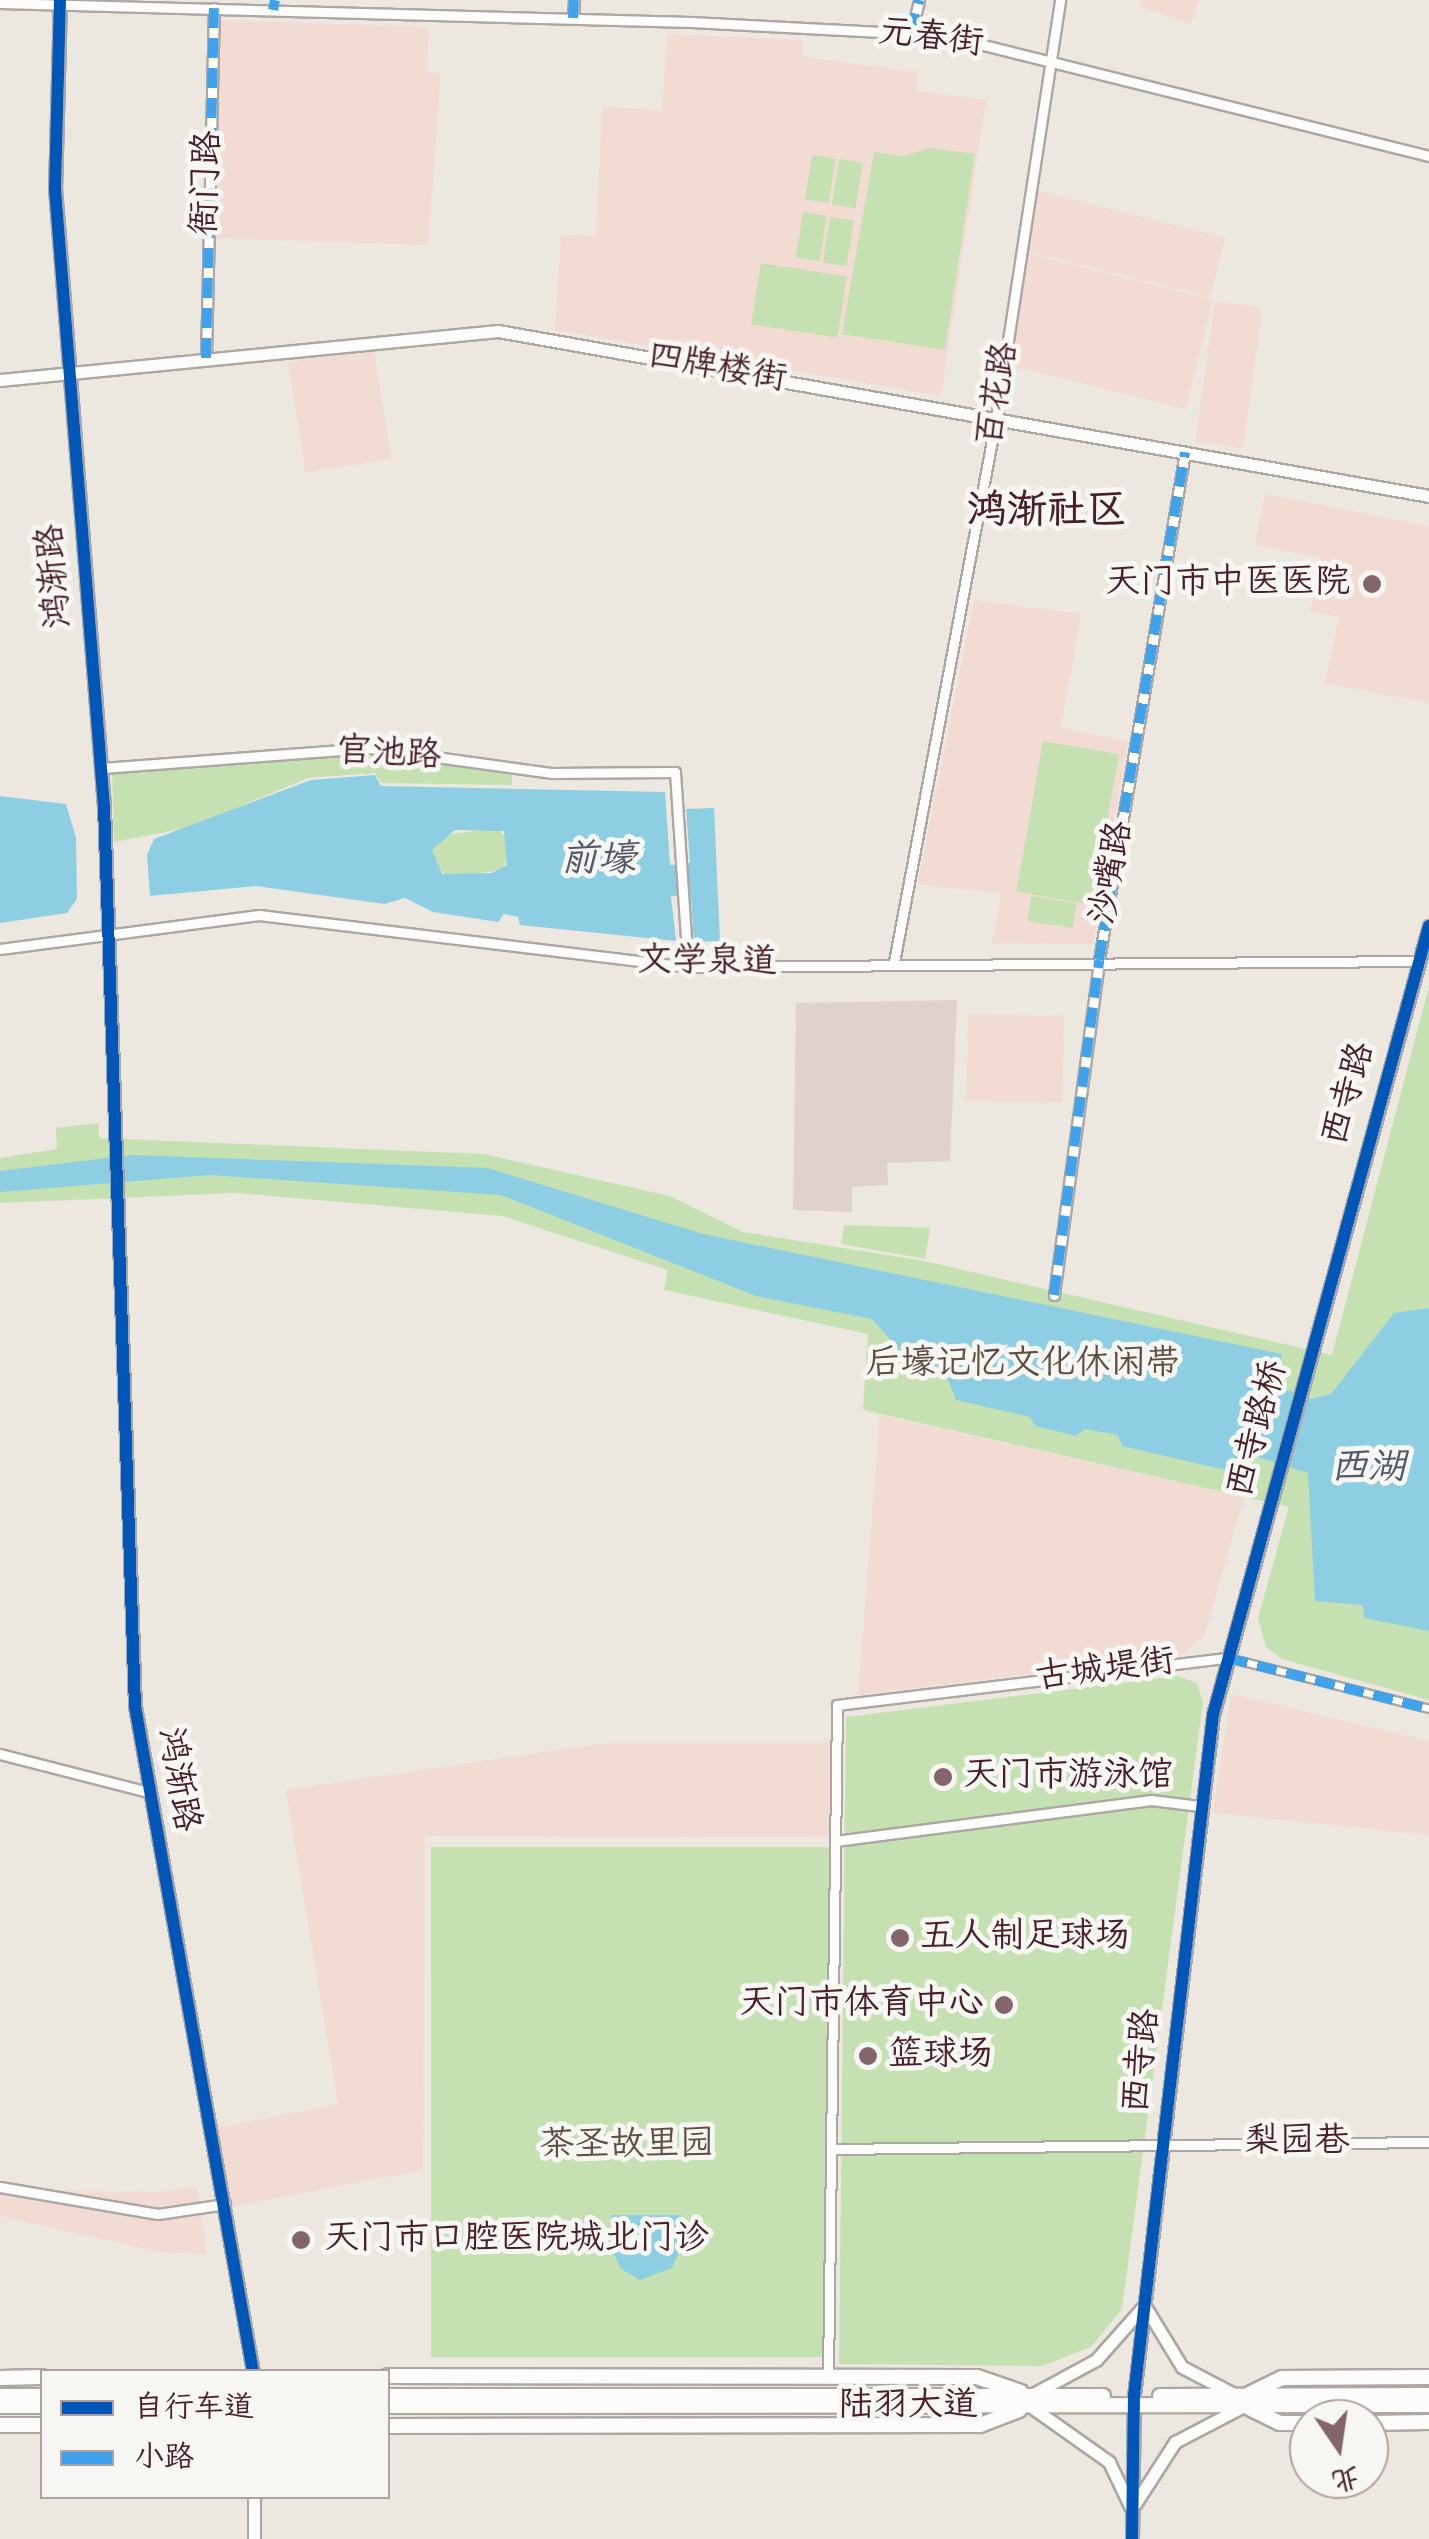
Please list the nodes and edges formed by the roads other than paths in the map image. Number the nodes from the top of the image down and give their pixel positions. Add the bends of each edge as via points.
1 (574, 0) edge
2 (919, 0) edge
3 (1060, 0) edge
4 (60, 2) edge
5 (0, 3) edge
6 (274, 5) edge
7 (214, 8) junction
8 (573, 18) junction
9 (911, 33) junction
10 (1048, 62) junction
11 (1429, 156) edge
12 (206, 358) junction
13 (70, 374) junction
14 (0, 380) edge
15 (996, 419) junction
16 (1185, 452) junction
17 (1429, 496) edge
18 (102, 768) junction
19 (1429, 926) edge
20 (110, 932) junction
21 (0, 949) edge
22 (1098, 960) junction
23 (1418, 961) junction
24 (894, 962) junction
25 (688, 967) junction
26 (1331, 1280) joint
27 (1054, 1295) dead end
28 (1246, 1594) joint
29 (1228, 1658) junction
30 (1429, 1709) edge
31 (0, 1754) edge
32 (148, 1792) junction
33 (1200, 1806) junction
34 (835, 1841) junction
35 (1429, 2142) edge
36 (1165, 2144) junction
37 (831, 2149) junction
38 (0, 2187) edge
39 (225, 2204) junction
40 (1144, 2304) junction
41 (252, 2369) edge
42 (828, 2375) junction
43 (390, 2376) edge
44 (647, 2376) junction
45 (1429, 2377) edge
46 (0, 2378) edge
47 (40, 2378) edge
48 (1429, 2395) edge
49 (0, 2396) edge
50 (40, 2396) edge
51 (390, 2396) edge
52 (681, 2396) junction
53 (1030, 2401) junction
54 (1134, 2401) junction
55 (1244, 2401) junction
56 (1429, 2405) edge
57 (0, 2406) edge
58 (40, 2406) edge
59 (390, 2406) edge
60 (807, 2407) junction
61 (1429, 2422) edge
62 (1389, 2423) edge
63 (1289, 2424) edge
64 (0, 2425) edge
65 (40, 2425) edge
66 (390, 2426) edge
67 (748, 2427) junction
68 (254, 2499) edge
69 (1132, 2512) junction
70 (254, 2539) edge
71 (1132, 2539) edge

1 - 8 street
2 - 9 street
3 - 10 street, 百花路
4 - 5 street, 元春街
4 - 7 street, 元春街
4 - 13 street, 鸿渐路 via 55,188
6 - 7 street, 元春街
6 - 8 street, 元春街
7 - 12 street, 衙门路
8 - 9 street, 元春街
9 - 10 street, 元春街 via 969,38
10 - 11 street, 元春街
10 - 15 street, 百花路
12 - 13 street, 四牌楼街
12 - 15 street, 四牌楼街 via 498,331
13 - 14 street, 四牌楼街
13 - 18 street, 鸿渐路
15 - 16 street, 四牌楼街
15 - 24 street, 百花路
16 - 17 street, 四牌楼街
16 - 22 street, 沙嘴路
18 - 20 street, 鸿渐路
18 - 25 street, 官池路 via 371,748 552,773 675,772
19 - 23 street, 西寺路
20 - 21 street, 文学泉道
20 - 25 street, 文学泉道 via 258,915
20 - 32 street, 鸿渐路 via 135,1706
22 - 23 street, 文学泉道
22 - 24 street, 文学泉道
22 - 27 street, 沙嘴路
23 - 26 street, 西寺路
24 - 25 street, 文学泉道
26 - 28 street, 西寺路桥
28 - 29 street, 西寺路
29 - 30 street, 古城堤街
29 - 33 street, 西寺路
29 - 34 street, 古城堤街 via 836,1705
31 - 32 street
32 - 39 street, 鸿渐路
33 - 34 street via 1151,1800
33 - 36 street, 西寺路
34 - 37 street
35 - 36 street, 梨园巷
36 - 37 street, 梨园巷
36 - 40 street, 西寺路
37 - 42 street
38 - 39 street via 158,2214
39 - 41 street, 鸿渐路
40 - 53 street via 1096,2360
40 - 54 street, 西寺路
40 - 55 street via 1155,2332 1182,2367
42 - 44 main road
42 - 53 main road via 977,2377
43 - 44 main road
44 - 52 main road
45 - 55 main road via 1282,2378
46 - 47 main road
48 - 55 main road, 陆羽大道
49 - 50 main road
51 - 52 main road, 陆羽大道
52 - 53 main road, 陆羽大道
53 - 54 main road, 陆羽大道
53 - 60 main road, 陆羽大道
53 - 67 main road via 980,2425
53 - 69 street via 1109,2462
54 - 55 main road, 陆羽大道
54 - 69 street, 西寺路
55 - 56 main road, 陆羽大道
55 - 63 main road
55 - 69 street via 1175,2442 1146,2479
57 - 58 main road
59 - 60 main road, 陆羽大道
60 - 67 main road
61 - 62 main road
64 - 65 main road
66 - 67 main road
68 - 70 street
69 - 71 street, 西寺路

